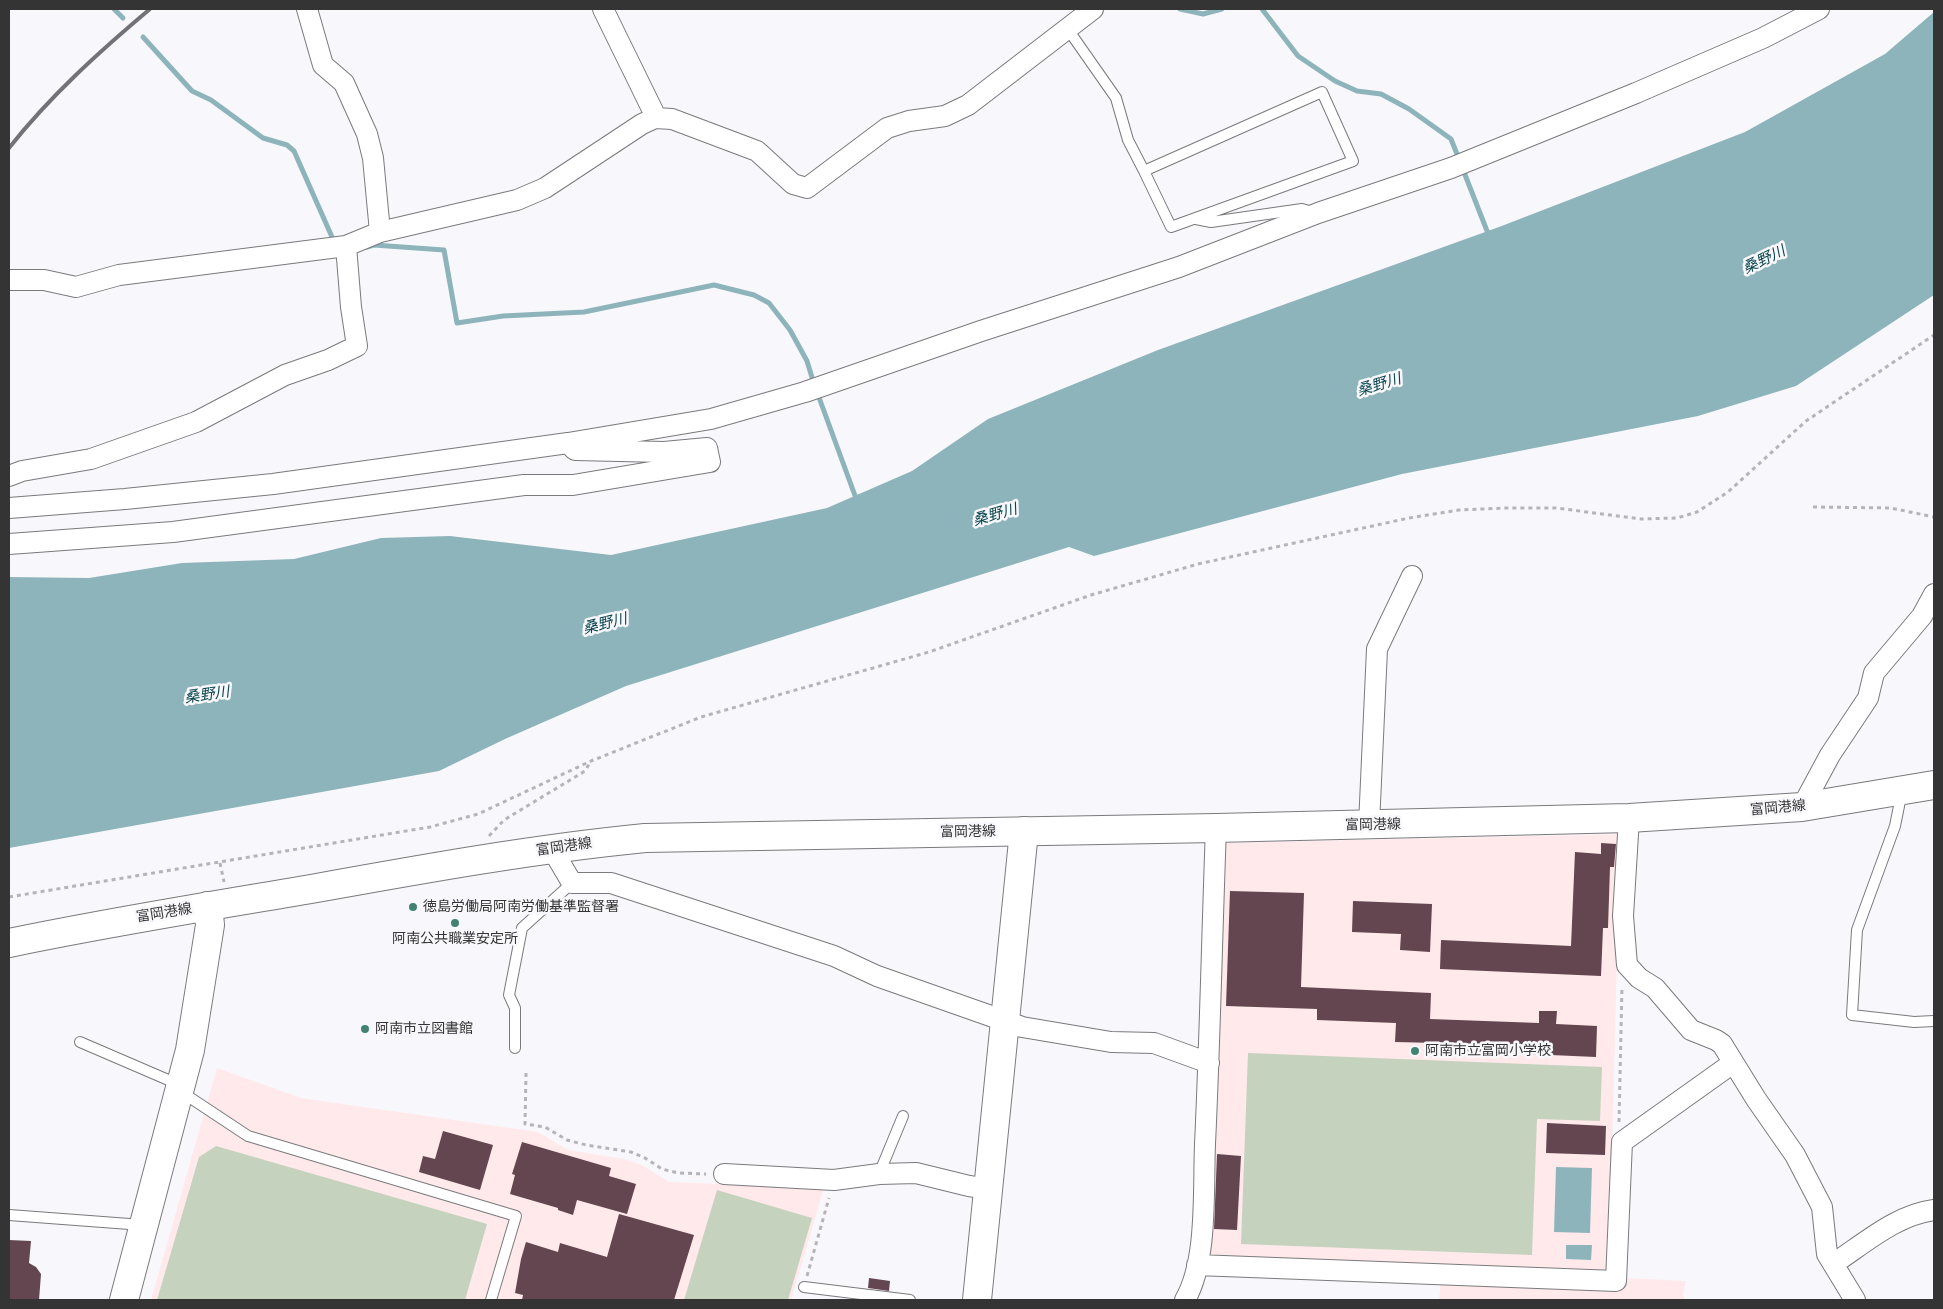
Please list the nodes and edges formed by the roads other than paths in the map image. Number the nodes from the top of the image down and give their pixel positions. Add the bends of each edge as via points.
1 (307, 9) edge
2 (603, 9) edge
3 (1093, 9) edge
4 (1819, 9) edge
5 (1067, 28) junction
6 (655, 118) junction
7 (1144, 171) junction
8 (1318, 213) junction
9 (1195, 219) junction
10 (380, 232) junction
11 (346, 246) junction
12 (9, 280) edge
13 (568, 443) junction
14 (9, 476) edge
15 (9, 508) edge
16 (9, 544) edge
17 (1412, 576) dead end
18 (1934, 594) edge
19 (1934, 785) edge
20 (1902, 790) junction
21 (1802, 807) junction
22 (1629, 818) junction
23 (1369, 825) junction
24 (1216, 828) junction
25 (1024, 831) junction
26 (552, 849) junction
27 (572, 883) junction
28 (217, 898) junction
29 (9, 943) edge
30 (1006, 1021) junction
31 (1934, 1021) edge
32 (80, 1042) dead end
33 (515, 1048) dead end
34 (1209, 1063) junction
35 (1733, 1063) junction
36 (180, 1088) junction
37 (903, 1116) dead end
38 (724, 1174) road end
39 (879, 1174) junction
40 (988, 1189) junction
41 (1934, 1210) edge
42 (9, 1215) edge
43 (144, 1225) junction
44 (1833, 1264) junction
45 (1198, 1265) junction
46 (804, 1287) road end
47 (124, 1300) edge
48 (491, 1300) edge
49 (910, 1300) edge
50 (978, 1300) edge
51 (1185, 1300) edge
52 (1855, 1300) edge

1 - 10 street via 323,65 344,83 367,134 373,158
2 - 6 street
3 - 5 street
4 - 8 street via 1763,38 1619,100 1451,168
5 - 6 street via 968,105 945,116 887,128 807,188 793,184 757,151 672,119
5 - 7 lane via 1116,98 1128,140
6 - 10 street via 546,188 517,200
7 - 9 lane via 1171,227
7 - 9 lane via 1322,92 1353,161
8 - 9 lane via 1302,209 1211,222
8 - 13 street via 1179,266 805,392 711,419
10 - 11 street
11 - 12 street via 119,275 76,287 44,280
11 - 14 street via 358,346 285,375 196,422 92,459
13 - 15 street via 273,484
13 - 16 street via 575,450 664,452 706,448 710,462 572,485 524,484 173,532
17 - 23 street via 1377,649
18 - 21 street via 1922,616 1874,673 1868,698 1830,755
19 - 20 main road, 富岡港線
20 - 21 main road, 富岡港線
20 - 31 lane via 1895,826 1857,930 1852,1015
21 - 22 main road, 富岡港線
22 - 23 main road, 富岡港線
22 - 35 street via 1623,916 1627,965 1638,978 1655,988 1691,1030 1722,1044
23 - 24 main road, 富岡港線
24 - 25 main road, 富岡港線
24 - 34 street
25 - 26 main road, 富岡港線 via 645,838
25 - 30 main road
26 - 27 street
26 - 28 main road, 富岡港線
27 - 30 street via 611,883 834,956 877,976
27 - 33 lane via 522,928 509,995 515,1008
28 - 29 main road, 富岡港線
28 - 36 main road via 190,1050
30 - 34 street via 1022,1027 1111,1042 1154,1043
30 - 40 main road
32 - 36 lane
34 - 45 street
35 - 44 street via 1795,1155 1822,1207 1827,1254
35 - 45 street via 1622,1142 1616,1281
36 - 43 main road
36 - 48 lane via 248,1136 516,1216
37 - 39 lane
38 - 39 street via 834,1180
39 - 40 street via 916,1173
40 - 50 main road
41 - 44 street via 1916,1212 1887,1227
42 - 43 lane
43 - 47 main road
44 - 52 street
45 - 51 street
46 - 49 lane

